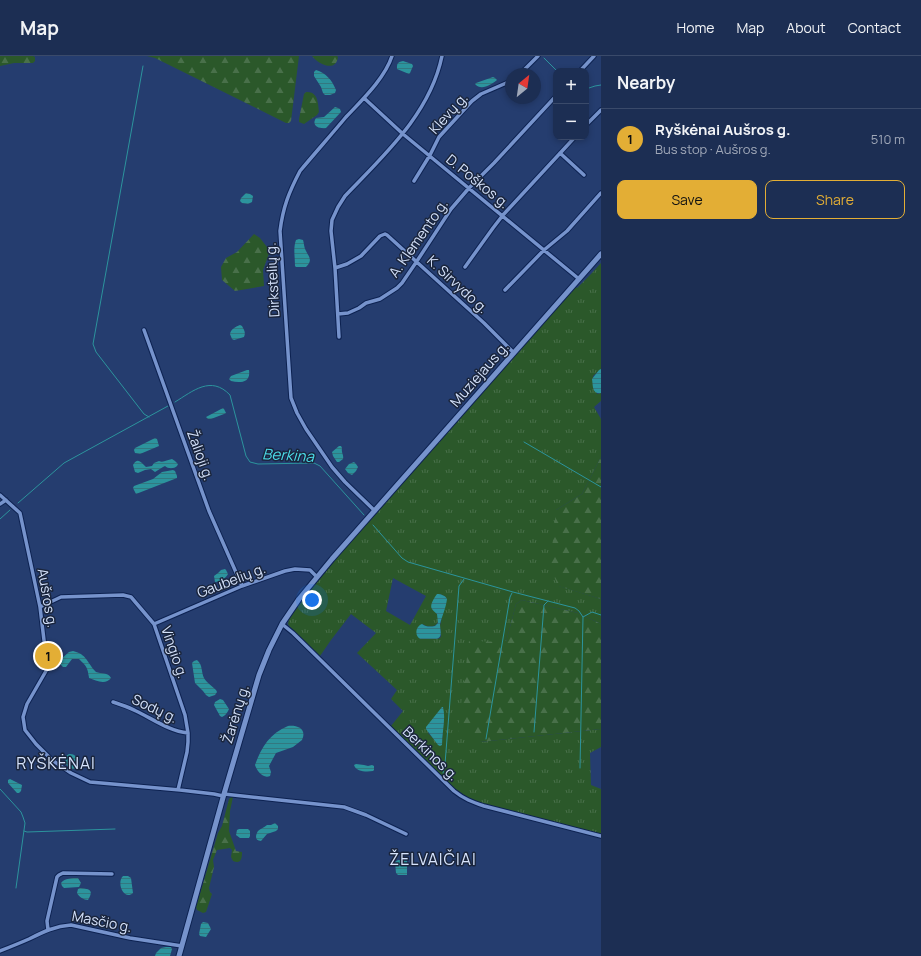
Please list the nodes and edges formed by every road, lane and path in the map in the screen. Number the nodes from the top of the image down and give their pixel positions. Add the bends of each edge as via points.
1 (392, 56) edge
2 (442, 56) edge
3 (538, 56) edge
4 (594, 56) edge
5 (526, 68) edge
6 (583, 68) edge
7 (505, 84) edge
8 (364, 98) junction
9 (553, 99) edge
10 (601, 110) edge
11 (589, 123) edge
12 (403, 134) junction
13 (572, 140) edge
14 (560, 153) junction
15 (430, 155) junction
16 (584, 175) dead end
17 (414, 181) dead end
18 (469, 188) junction
19 (601, 193) edge
20 (502, 215) junction
21 (544, 250) junction
22 (601, 254) edge
23 (417, 261) junction
24 (465, 267) dead end
25 (335, 268) junction
26 (579, 279) junction
27 (505, 290) dead end
28 (338, 314) junction
29 (144, 330) dead end
30 (339, 337) dead end
31 (514, 352) junction
32 (0, 495) edge
33 (6, 500) junction
34 (0, 504) edge
35 (375, 511) junction
36 (317, 577) junction
37 (242, 586) junction
38 (40, 607) junction
39 (154, 624) junction
40 (282, 624) junction
41 (113, 702) dead end
42 (188, 734) junction
43 (178, 790) junction
44 (223, 795) junction
45 (406, 834) dead end
46 (601, 836) edge
47 (112, 874) dead end
48 (48, 930) junction
49 (182, 946) junction
50 (0, 951) edge
51 (179, 956) edge

1 - 8 street, Dirkstelių g.
2 - 12 street via 437,76 427,97
3 - 5 street
4 - 6 street
7 - 15 street, Klevų g. via 472,101 439,137
8 - 12 street, D. Poškos g.
8 - 35 street, Dirkstelių g. via 300,171 282,213 280,231 290,398 332,467
9 - 18 street, A. Klemento g.
10 - 11 street
12 - 15 street, D. Poškos g.
12 - 25 street via 345,196 338,207 332,220
13 - 14 street
14 - 16 street
14 - 20 street
15 - 17 street, Klevų g.
15 - 18 street, D. Poškos g.
18 - 20 street, D. Poškos g.
18 - 23 street, A. Klemento g. via 451,209
19 - 21 street via 568,231
20 - 21 street, D. Poškos g.
20 - 24 street
21 - 26 street, D. Poškos g.
21 - 27 street
22 - 26 main road, Muziejaus g.
23 - 25 street, K. Sirvydo g. via 385,234 361,256
23 - 28 street, A. Klemento g. via 397,288 348,313
23 - 31 street, K. Sirvydo g.
25 - 28 street
26 - 31 main road, Muziejaus g.
28 - 30 street
29 - 37 street, Žalioji g. via 209,511
31 - 35 main road, Muziejaus g.
32 - 33 street, Aušros g.
33 - 34 street
33 - 38 street, Aušros g. via 20,513
35 - 36 main road, Žarėnų g.
36 - 37 street, Gaubelių g. via 310,570 295,569
36 - 40 main road, Žarėnų g.
37 - 39 street, Gaubelių g.
38 - 39 street, Vingio g. via 61,597 123,595 132,597
38 - 43 street, Aušros g. via 47,665 27,704 23,717 25,730 52,760 90,782
39 - 42 street, Vingio g. via 185,714
40 - 44 main road, Žarėnų g. via 259,675
40 - 46 street, Berkinos g. via 462,797 484,806
41 - 42 street, Sodų g. via 163,726
42 - 43 street, Vingio g. via 187,752
43 - 44 street, Aušros g.
44 - 45 street, Aušros g. via 344,807
44 - 49 main road, Žarėnų g.
47 - 48 street via 59,875 47,921
48 - 49 street, Masčio g. via 71,925
48 - 50 street, Masčio g.
49 - 51 main road, Žarėnų g.

